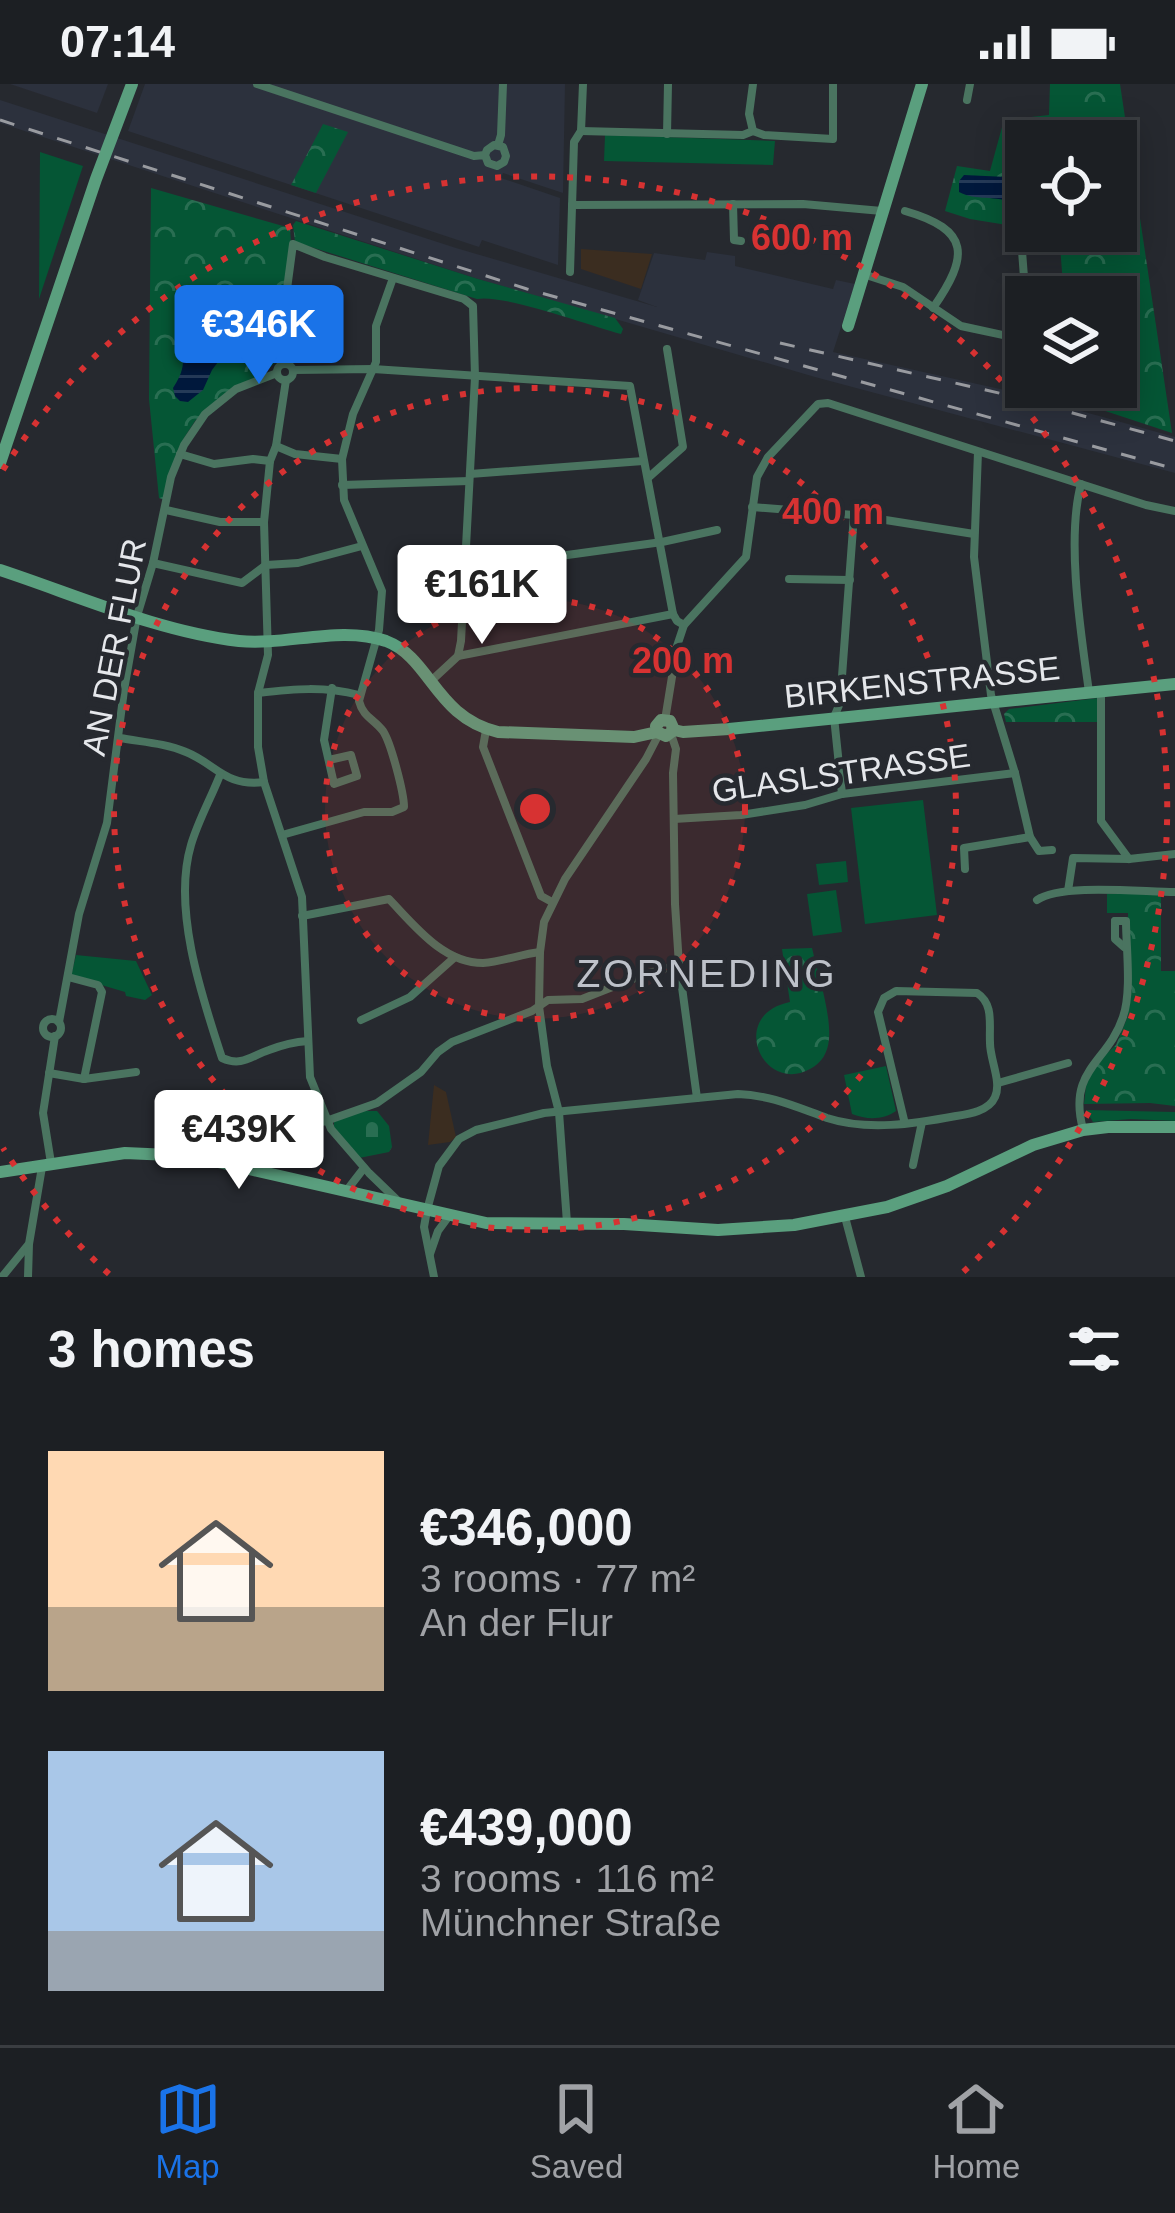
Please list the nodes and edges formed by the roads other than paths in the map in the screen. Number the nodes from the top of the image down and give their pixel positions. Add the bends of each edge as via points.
1 (132, 84) edge
2 (257, 84) edge
3 (503, 84) edge
4 (583, 84) edge
5 (668, 84) edge
6 (753, 84) edge
7 (833, 84) edge
8 (922, 84) edge
9 (970, 84) edge
10 (967, 100) dead end
11 (581, 130) junction
12 (753, 131) junction
13 (667, 134) junction
14 (498, 145) junction
15 (485, 154) junction
16 (733, 204) junction
17 (572, 205) junction
18 (884, 211) junction
19 (905, 211) dead end
20 (740, 241) dead end
21 (570, 272) dead end
22 (863, 274) junction
23 (393, 278) junction
24 (933, 308) junction
25 (848, 326) dead end
26 (1005, 335) edge
27 (667, 349) dead end
28 (290, 367) junction
29 (373, 369) junction
30 (475, 376) junction
31 (281, 377) junction
32 (276, 446) junction
33 (978, 452) junction
34 (180, 454) junction
35 (342, 459) junction
36 (270, 461) junction
37 (643, 461) junction
38 (0, 463) edge
39 (649, 476) junction
40 (470, 478) junction
41 (1081, 484) junction
42 (342, 485) junction
43 (752, 508) junction
44 (166, 510) junction
45 (1175, 512) edge
46 (854, 515) junction
47 (264, 522) junction
48 (717, 530) dead end
49 (974, 534) junction
50 (662, 542) junction
51 (362, 546) junction
52 (152, 563) junction
53 (266, 565) junction
54 (465, 568) junction
55 (0, 570) edge
56 (789, 579) dead end
57 (850, 580) junction
58 (673, 614) junction
59 (137, 616) junction
60 (684, 625) junction
61 (376, 639) junction
62 (268, 642) junction
63 (458, 656) junction
64 (430, 682) junction
65 (1175, 684) edge
66 (332, 688) junction
67 (258, 693) junction
68 (1095, 693) junction
69 (359, 695) junction
70 (993, 701) junction
71 (834, 717) junction
72 (486, 730) junction
73 (665, 730) junction
74 (634, 737) junction
75 (120, 739) junction
76 (646, 759) junction
77 (328, 760) junction
78 (1015, 773) junction
79 (220, 775) junction
80 (264, 782) junction
81 (842, 794) junction
82 (674, 819) junction
83 (282, 835) junction
84 (1030, 837) junction
85 (1052, 850) dead end
86 (1175, 854) edge
87 (1129, 860) junction
88 (965, 869) dead end
89 (1068, 891) junction
90 (1175, 892) edge
91 (1037, 900) dead end
92 (552, 902) junction
93 (302, 916) junction
94 (1126, 948) dead end
95 (540, 952) junction
96 (454, 957) junction
97 (679, 965) junction
98 (68, 977) junction
99 (539, 1006) junction
100 (361, 1021) dead end
101 (59, 1022) junction
102 (56, 1036) junction
103 (308, 1041) junction
104 (1068, 1063) dead end
105 (136, 1072) dead end
106 (49, 1073) junction
107 (84, 1078) junction
108 (998, 1083) junction
109 (697, 1098) junction
110 (559, 1112) junction
111 (326, 1121) junction
112 (922, 1122) junction
113 (905, 1124) junction
114 (1175, 1127) edge
115 (1083, 1130) junction
116 (192, 1156) junction
117 (913, 1165) dead end
118 (47, 1166) junction
119 (364, 1168) junction
120 (0, 1172) edge
121 (345, 1192) junction
122 (402, 1205) junction
123 (427, 1210) junction
124 (449, 1216) junction
125 (845, 1216) junction
126 (567, 1223) junction
127 (29, 1244) junction
128 (430, 1256) junction
129 (2, 1277) edge
130 (28, 1277) edge
131 (434, 1277) edge
132 (861, 1277) edge

1 - 38 street
2 - 15 street
3 - 14 street
4 - 11 street
5 - 13 street
6 - 12 street
7 - 12 street via 832,139
8 - 18 street
9 - 10 street
11 - 13 street
11 - 17 street
12 - 13 street
14 - 15 street
14 - 15 street via 506,156 501,165
16 - 17 street
16 - 18 street
16 - 20 street
17 - 21 street
18 - 22 street
19 - 24 street via 933,219 954,237 958,263
22 - 24 street
22 - 25 street
23 - 28 street via 293,244 285,304
23 - 29 street via 376,326
23 - 30 street via 473,306
24 - 26 street via 962,326
27 - 39 street via 683,447
28 - 29 street
28 - 31 street via 292,376
28 - 31 street via 278,367
29 - 30 street
29 - 35 street
30 - 37 street via 630,386
30 - 40 street
31 - 32 street
31 - 34 street, AN DER FLUR via 236,389 205,414
32 - 35 street
32 - 36 street
33 - 41 street
33 - 43 street via 822,403 768,457
33 - 49 street
34 - 36 street via 214,464
34 - 44 street, AN DER FLUR
35 - 42 street
36 - 47 street
37 - 39 street
37 - 40 street
39 - 50 street
40 - 42 street
40 - 54 street
41 - 45 street
41 - 68 street via 1079,620
42 - 51 street
43 - 46 street
43 - 60 street via 746,556
44 - 47 street
44 - 52 street, AN DER FLUR
46 - 49 street
46 - 57 street
47 - 53 street
48 - 50 street
49 - 70 street
50 - 54 street
50 - 58 street
51 - 53 street
51 - 61 street via 382,591
52 - 53 street via 242,583
52 - 59 street, AN DER FLUR
53 - 62 street
54 - 63 street
55 - 59 street
56 - 57 street
57 - 71 street
58 - 60 street
58 - 63 street
59 - 62 street via 217,638
59 - 75 street, AN DER FLUR
60 - 73 street
61 - 62 street
61 - 64 street via 400,650
61 - 69 street
62 - 67 street
63 - 64 street
64 - 72 street via 451,708
65 - 68 street, BIRKENSTRASSE
66 - 67 street
66 - 69 street
66 - 77 street
67 - 80 street
68 - 70 street, BIRKENSTRASSE
68 - 87 street via 1101,821
69 - 83 street via 361,710 383,731 404,807
70 - 71 street, BIRKENSTRASSE
70 - 78 street
71 - 73 street, BIRKENSTRASSE
71 - 81 street
72 - 74 street, BIRKENSTRASSE
72 - 92 street via 482,742 497,788 541,896
73 - 74 street, BIRKENSTRASSE
73 - 76 street
73 - 82 street via 676,749
74 - 76 street
75 - 79 street via 190,753
75 - 98 street, AN DER FLUR
76 - 92 street
77 - 77 street via 334,784 357,776 352,754
78 - 81 street, GLASLSTRASSE
78 - 84 street
79 - 80 street
79 - 103 street via 191,842 186,882 211,1024 223,1058 233,1063
80 - 83 street
81 - 82 street, GLASLSTRASSE
82 - 97 street
83 - 93 street
84 - 85 street via 1039,850
84 - 88 street via 964,848
86 - 87 street
87 - 89 street via 1072,858
89 - 90 street
89 - 91 street
92 - 95 street
93 - 96 street via 389,898
93 - 103 street
94 - 115 street via 1125,1010 1082,1083
95 - 96 street via 479,963
95 - 99 street
96 - 100 street via 410,997
97 - 99 street
97 - 109 street
98 - 101 street, AN DER FLUR
98 - 107 street via 102,992
99 - 110 street
99 - 111 street via 452,1042 384,1100
101 - 102 street, AN DER FLUR
101 - 102 street, AN DER FLUR via 43,1025
102 - 106 street, AN DER FLUR
103 - 111 street
104 - 108 street
105 - 107 street
106 - 107 street
106 - 118 street, AN DER FLUR
108 - 112 street via 988,1107
108 - 113 street via 986,998 896,991 878,1012
109 - 110 street
109 - 113 street via 763,1095 830,1119
110 - 123 street via 459,1138
110 - 126 street
111 - 116 street
111 - 119 street
112 - 113 street
112 - 117 street
114 - 115 street
115 - 125 street via 930,1192
116 - 118 street via 129,1152
116 - 121 street
118 - 120 street
118 - 127 street, AN DER FLUR
119 - 121 street
119 - 122 street
121 - 122 street
122 - 123 street
123 - 124 street
123 - 128 street
124 - 126 street
124 - 128 street
125 - 126 street via 718,1230
125 - 132 street
127 - 129 street
127 - 130 street, AN DER FLUR
128 - 131 street

